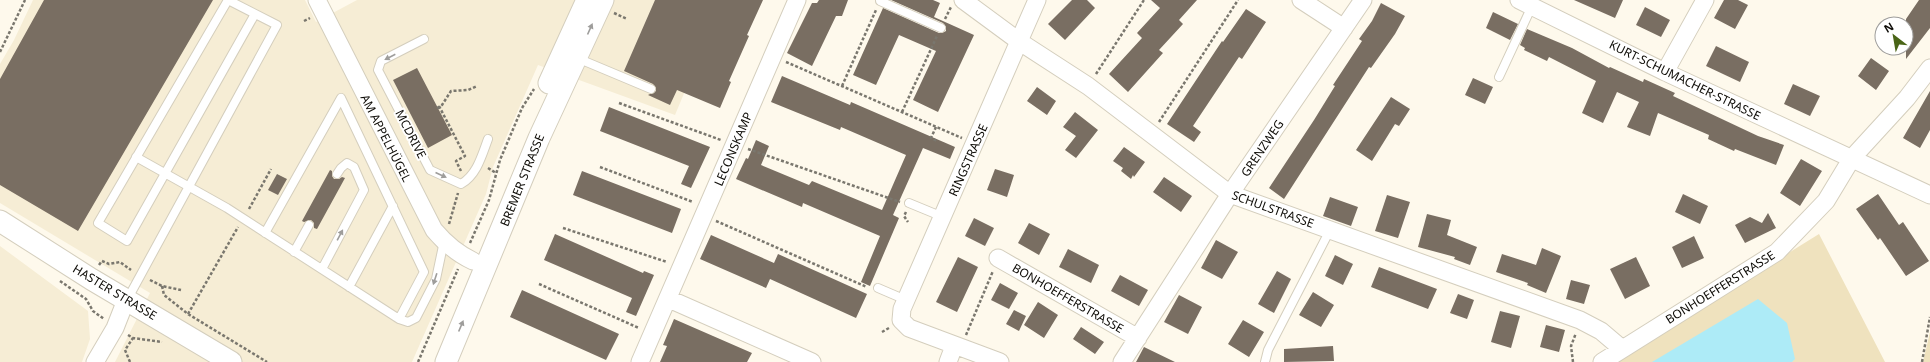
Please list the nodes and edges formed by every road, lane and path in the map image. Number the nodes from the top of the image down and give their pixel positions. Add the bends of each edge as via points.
1 (25, 0) edge
2 (317, 0) edge
3 (587, 0) edge
4 (603, 0) edge
5 (797, 0) edge
6 (954, 0) edge
7 (963, 0) edge
8 (1037, 0) edge
9 (1144, 0) edge
10 (1238, 0) edge
11 (1301, 0) edge
12 (1362, 0) edge
13 (1705, 0) edge
14 (880, 1) edge
15 (1526, 3) edge
16 (255, 14) junction
17 (941, 28) junction
18 (1344, 28) junction
19 (424, 39) dead end
20 (1020, 42) junction
21 (0, 52) edge
22 (570, 54) junction
23 (773, 56) junction
24 (1930, 68) edge
25 (1666, 72) junction
26 (1499, 77) dead end
27 (537, 83) dead end
28 (477, 86) dead end
29 (842, 86) junction
30 (1088, 86) junction
31 (651, 89) dead end
32 (619, 103) dead end
33 (902, 112) junction
34 (936, 127) junction
35 (1151, 134) junction
36 (488, 139) dead end
37 (937, 141) dead end
38 (975, 143) junction
39 (735, 145) junction
40 (136, 157) junction
41 (1852, 158) junction
42 (600, 167) dead end
43 (271, 169) dead end
44 (165, 174) junction
45 (337, 174) dead end
46 (461, 184) junction
47 (189, 188) junction
48 (1230, 194) junction
49 (1930, 195) edge
50 (909, 203) joint
51 (393, 206) junction
52 (706, 211) junction
53 (943, 217) junction
54 (243, 218) junction
55 (0, 221) edge
56 (309, 225) dead end
57 (564, 228) dead end
58 (1330, 230) junction
59 (265, 233) junction
60 (444, 241) junction
61 (294, 252) junction
62 (998, 258) joint
63 (469, 259) junction
64 (682, 267) junction
65 (322, 269) junction
66 (140, 276) junction
67 (539, 284) dead end
68 (162, 286) junction
69 (85, 287) junction
70 (349, 287) junction
71 (878, 288) joint
72 (181, 290) dead end
73 (669, 299) junction
74 (126, 300) junction
75 (906, 300) junction
76 (188, 314) junction
77 (1930, 318) edge
78 (399, 319) junction
79 (1580, 320) junction
80 (115, 328) junction
81 (653, 334) junction
82 (1138, 338) junction
83 (169, 346) dead end
84 (957, 347) junction
85 (1621, 348) junction
86 (95, 362) edge
87 (130, 362) edge
88 (231, 362) edge
89 (267, 362) edge
90 (418, 362) edge
91 (431, 362) edge
92 (446, 362) edge
93 (640, 362) edge
94 (812, 362) edge
95 (948, 362) edge
96 (1000, 362) edge
97 (1122, 362) edge
98 (1265, 362) edge
99 (1572, 362) edge
100 (1602, 362) edge
101 (1922, 362) edge

1 - 21 path
2 - 60 street, AM APPELHÜGEL via 434,230
3 - 22 street, BREMER STRASSE
22 -> 4 street, BREMER STRASSE
5 - 23 street, LECONSKAMP
6 - 17 path
7 - 20 street, SCHULSTRASSE
8 - 20 street, RINGSTRASSE
9 - 30 path
10 - 35 path
11 - 18 street
12 - 18 street, GRENZWEG
13 - 25 street
14 - 17 lane
14 - 29 path
15 - 25 street, KURT-SCHUMACHER-STRASSE
15 - 26 lane
16 - 40 lane via 228,0
16 - 44 lane
16 - 47 lane via 277,25
17 - 33 path
18 - 48 street, GRENZWEG
19 -> 46 lane, MCDRIVE via 381,61 378,70 430,170
20 - 30 street, SCHULSTRASSE
20 - 38 street, RINGSTRASSE
22 - 31 lane
22 - 63 street, BREMER STRASSE
92 -> 22 street, BREMER STRASSE via 559,91
23 - 29 path
23 - 39 street, LECONSKAMP
24 - 41 street, BONHOEFFERSTRASSE via 1908,98
25 - 41 street, KURT-SCHUMACHER-STRASSE
27 - 63 path via 522,108 500,160
28 - 46 path via 468,90 451,91 438,107 465,156 456,161 462,174
29 - 33 path
30 - 35 street, SCHULSTRASSE
32 - 39 path
33 - 34 path
34 - 37 path via 931,138
34 - 38 path
35 - 48 street, SCHULSTRASSE
36 - 46 lane via 469,180
38 - 53 street, RINGSTRASSE
39 - 50 path via 908,205
39 - 52 street, LECONSKAMP
40 - 44 lane
40 - 44 lane via 98,223 127,241
41 - 49 street, KURT-SCHUMACHER-STRASSE
41 - 85 street, BONHOEFFERSTRASSE via 1826,201 1777,252
42 - 52 path
43 - 54 path
44 - 47 lane
65 -> 45 lane via 364,190 354,167 347,163
46 - 60 path
47 - 54 lane
47 - 66 lane
48 - 58 street, SCHULSTRASSE
48 - 82 street, GRENZWEG
50 - 53 lane
51 - 59 lane via 340,98
51 - 70 lane
51 - 78 lane via 424,272
52 - 64 street, LECONSKAMP
52 - 71 path via 868,288
53 - 75 street, RINGSTRASSE
54 - 59 lane
54 - 76 path
55 - 69 street, HASTER STRASSE
56 - 61 lane
57 - 64 path
58 - 79 street, SCHULSTRASSE
58 - 98 lane via 1268,350
59 - 61 lane
60 - 63 street, AM APPELHÜGEL
60 -> 78 lane via 436,279 416,318 408,322
61 - 65 lane
62 - 82 street, BONHOEFFERSTRASSE
62 - 84 path
63 - 90 path
63 - 91 street, BREMER STRASSE via 455,304
64 - 73 street, LECONSKAMP
65 - 70 lane
66 - 68 path
66 - 69 path via 120,262 102,262
66 - 74 lane
67 - 81 path
68 - 72 path
68 - 76 path via 164,295
69 - 74 street, HASTER STRASSE
69 - 80 path via 86,299 93,311
70 - 78 lane
71 - 75 lane
73 - 81 street, LECONSKAMP
73 - 94 street
74 - 80 street
74 - 88 street, HASTER STRASSE
75 - 84 street, RINGSTRASSE via 901,320 909,328
76 - 89 path
77 - 101 path
79 - 85 street, SCHULSTRASSE via 1602,331
79 - 99 path via 1571,346
80 - 86 street
81 - 93 street, LECONSKAMP
82 - 97 street, GRENZWEG
83 - 87 path via 162,342 133,338 125,350
84 - 95 street
84 - 96 street
85 - 100 street, BONHOEFFERSTRASSE

